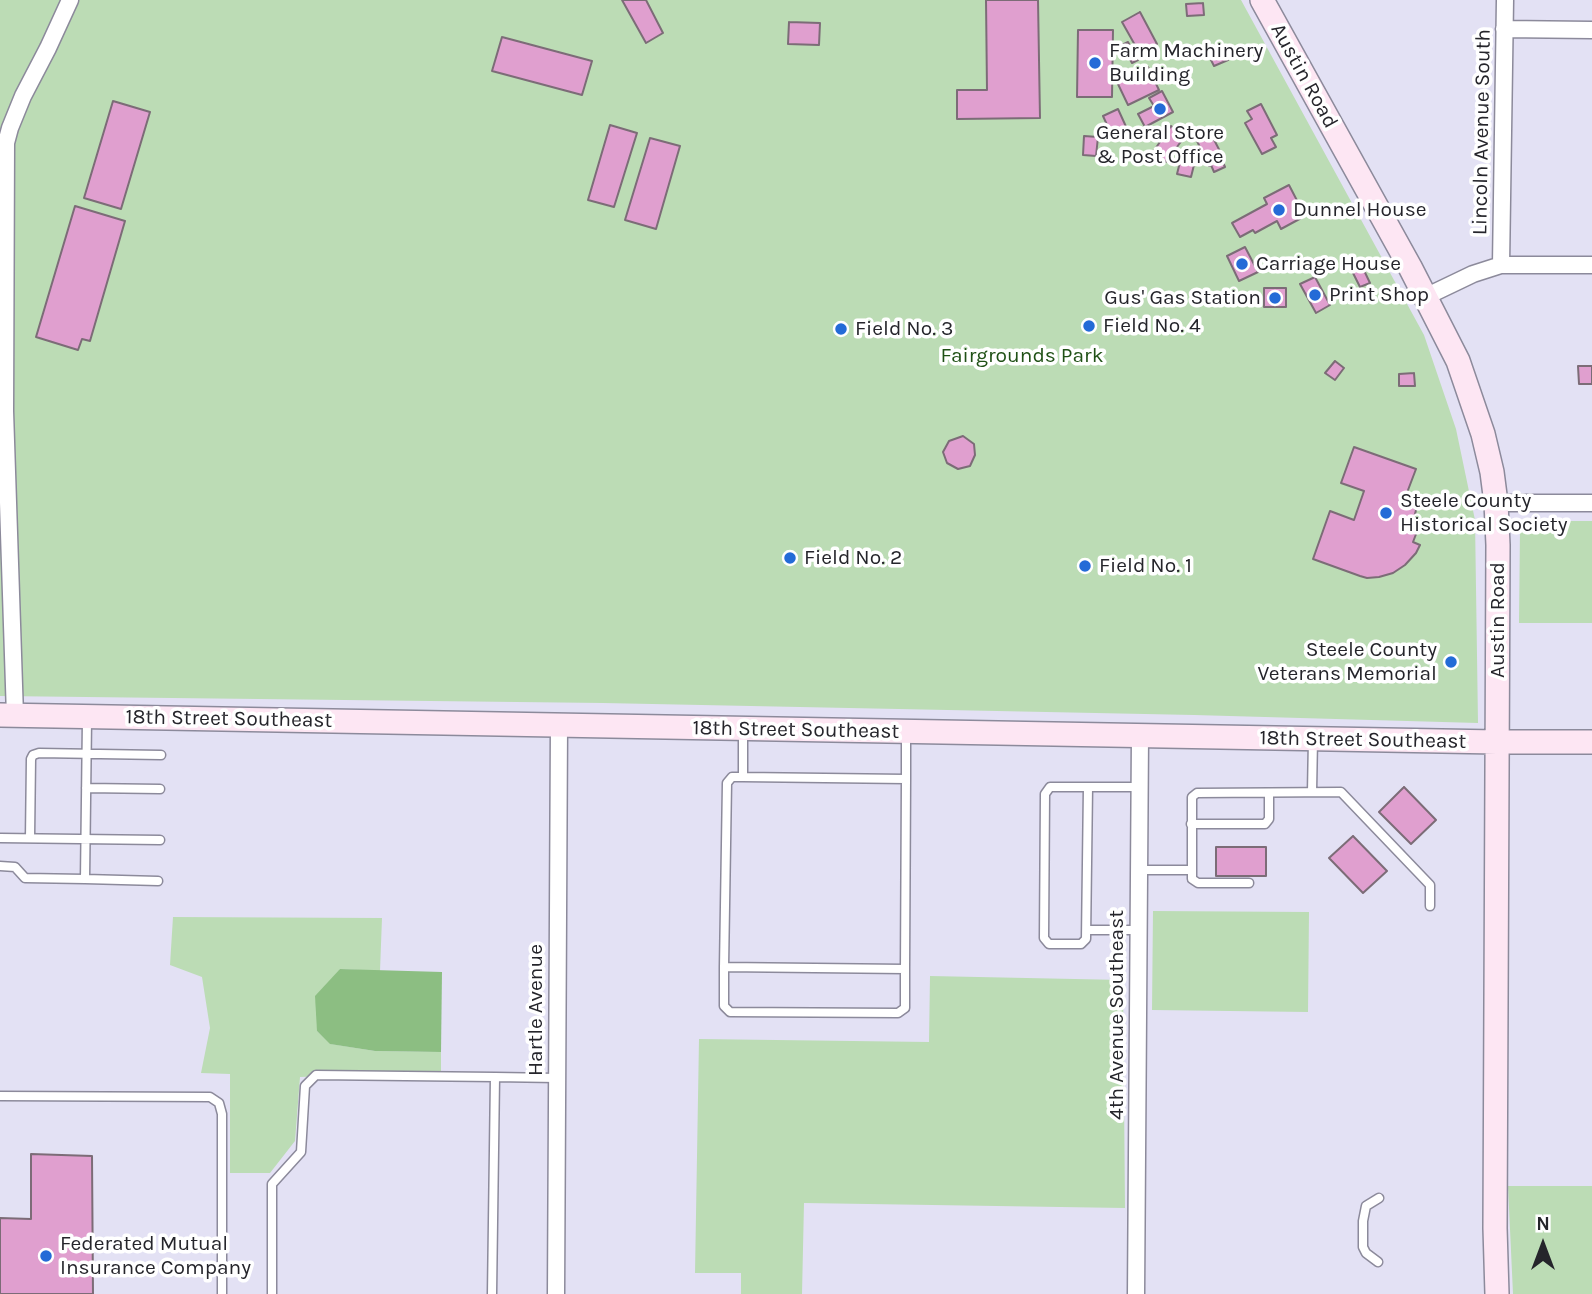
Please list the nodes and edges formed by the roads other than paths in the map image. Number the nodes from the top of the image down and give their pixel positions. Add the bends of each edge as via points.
1 (70, 0) edge
2 (1262, 0) edge
3 (1505, 0) edge
4 (1504, 29) junction
5 (1592, 30) edge
6 (1502, 265) junction
7 (1592, 265) edge
8 (1425, 297) junction
9 (1496, 503) junction
10 (1592, 503) edge
11 (7, 716) edge
12 (88, 717) junction
13 (559, 725) junction
14 (743, 729) junction
15 (906, 732) junction
16 (1140, 736) junction
17 (1313, 739) junction
18 (1497, 742) junction
19 (1592, 742) edge
20 (87, 754) junction
21 (161, 754) dead end
22 (743, 777) junction
23 (906, 779) junction
24 (1088, 787) junction
25 (1139, 787) junction
26 (86, 788) junction
27 (160, 789) dead end
28 (1312, 792) junction
29 (1269, 793) junction
30 (1191, 824) junction
31 (0, 838) edge
32 (30, 838) junction
33 (86, 839) junction
34 (160, 840) dead end
35 (0, 866) edge
36 (1139, 870) junction
37 (1192, 870) junction
38 (85, 879) junction
39 (158, 881) dead end
40 (1249, 883) dead end
41 (1430, 906) dead end
42 (1087, 930) junction
43 (1138, 930) junction
44 (724, 967) junction
45 (905, 969) junction
46 (495, 1077) junction
47 (557, 1078) junction
48 (0, 1096) edge
49 (1379, 1198) dead end
50 (1378, 1262) dead end
51 (222, 1294) edge
52 (272, 1294) edge
53 (492, 1294) edge
54 (556, 1294) edge
55 (1136, 1294) edge
56 (1497, 1294) edge

1 - 11 street via 23,96 6,143
2 - 8 street, Austin Road
3 - 4 street, Lincoln Avenue South
4 - 5 street
4 - 6 street, Lincoln Avenue South
6 - 7 street
6 - 8 street
8 - 9 street, Austin Road via 1471,395
9 - 10 street
9 - 18 street, Austin Road
11 - 12 street, 18th Street Southeast
12 - 13 street, 18th Street Southeast
12 - 20 lane
13 - 14 street, 18th Street Southeast
13 - 47 street, Hartle Avenue
14 - 15 street, 18th Street Southeast
14 - 22 lane
15 - 16 street, 18th Street Southeast
15 - 23 lane
16 - 17 street, 18th Street Southeast
16 - 25 street, 4th Avenue Southeast
17 - 18 street, 18th Street Southeast
17 - 28 lane
18 - 19 street, 18th Street Southeast
18 - 56 street, Austin Road
20 - 21 lane
20 - 26 lane
20 - 32 lane via 33,755
22 - 23 lane
22 - 44 lane via 732,777 727,783
23 - 45 lane
24 - 25 lane
24 - 42 lane
24 - 42 lane via 1050,787 1045,794 1044,938 1049,944 1081,944
25 - 36 street, 4th Avenue Southeast
26 - 27 lane
26 - 33 lane
28 - 29 lane
28 - 41 lane via 1341,792 1430,885
29 - 30 lane via 1197,793 1192,797
29 - 30 lane via 1265,824
30 - 37 lane
31 - 32 lane
32 - 33 lane
33 - 34 lane
33 - 38 lane
35 - 38 lane via 15,867 25,878
36 - 37 lane
36 - 43 street, 4th Avenue Southeast
37 - 40 lane via 1192,879 1198,883
38 - 39 lane
42 - 43 lane
43 - 55 street, 4th Avenue Southeast
44 - 45 lane
44 - 45 lane via 724,1006 730,1012 898,1013 905,1008
46 - 47 lane
46 - 52 lane via 316,1075 305,1086 301,1152 272,1184
46 - 53 lane
47 - 54 street, Hartle Avenue
48 - 51 lane via 210,1097 219,1102
49 - 50 lane via 1366,1206 1363,1220 1363,1247

